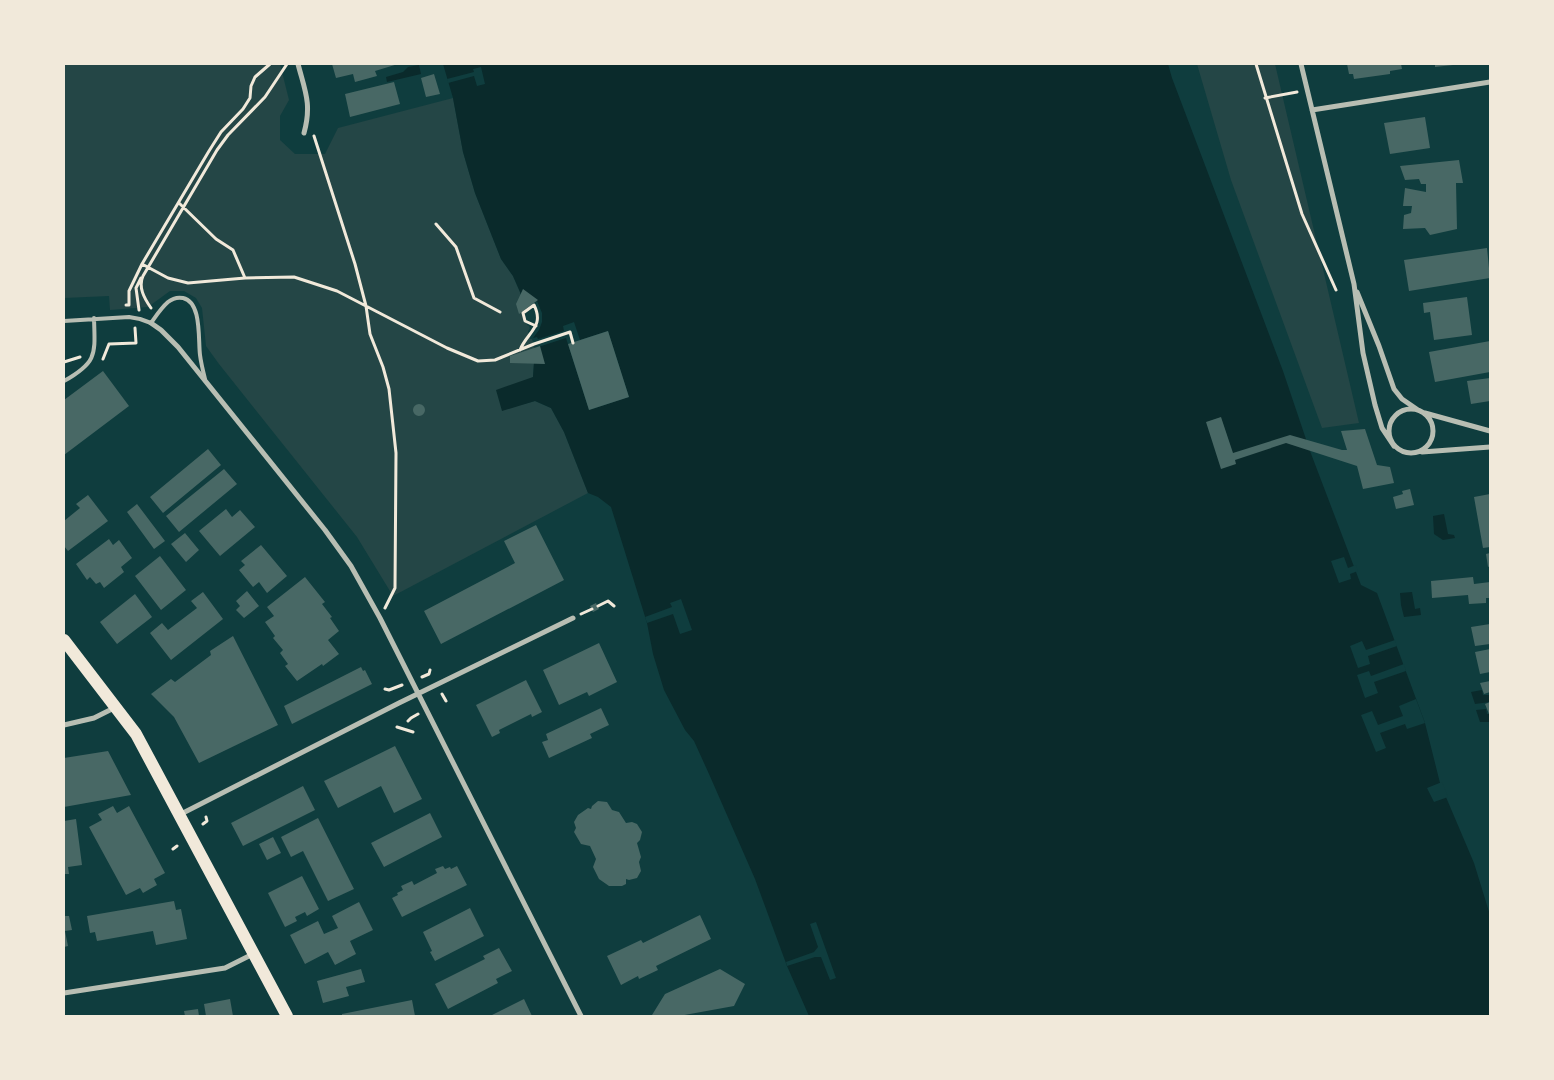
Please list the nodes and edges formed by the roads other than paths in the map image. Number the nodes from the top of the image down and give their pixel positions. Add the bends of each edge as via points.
1 (298, 64) edge
2 (1301, 64) edge
3 (1490, 82) edge
4 (1312, 110) junction
5 (304, 133) dead end
6 (1354, 284) junction
7 (94, 318) junction
8 (64, 321) edge
9 (151, 323) junction
10 (205, 379) junction
11 (64, 381) edge
12 (1420, 411) junction
13 (1490, 431) edge
14 (1394, 446) junction
15 (1490, 448) edge
16 (1414, 453) junction
17 (573, 618) dead end
18 (64, 640) edge
19 (418, 693) junction
20 (116, 706) junction
21 (64, 725) edge
22 (180, 815) junction
23 (253, 953) junction
24 (64, 993) edge
25 (287, 1016) edge
26 (581, 1016) edge

1 - 5 street via 308,106
2 - 4 street
3 - 4 street
4 - 6 street
6 - 12 street via 1392,385 1402,399
6 - 14 street via 1363,353 1375,405 1385,433
7 - 8 lane
7 - 9 lane via 129,317
7 - 11 lane via 92,358 83,369
9 - 10 street via 168,337
9 - 10 lane via 171,300 182,298 192,303 197,316
10 - 19 street via 351,566
12 - 13 street
12 - 14 street via 1404,410 1393,419 1389,432
12 - 16 street via 1430,420 1433,436 1428,446
14 - 16 street via 1403,452
15 - 16 street
17 - 19 street
18 - 20 main road
19 - 22 street
19 - 26 street
20 - 21 street via 94,718
20 - 22 main road via 136,734
22 - 23 main road
23 - 24 street via 225,968
23 - 25 main road

